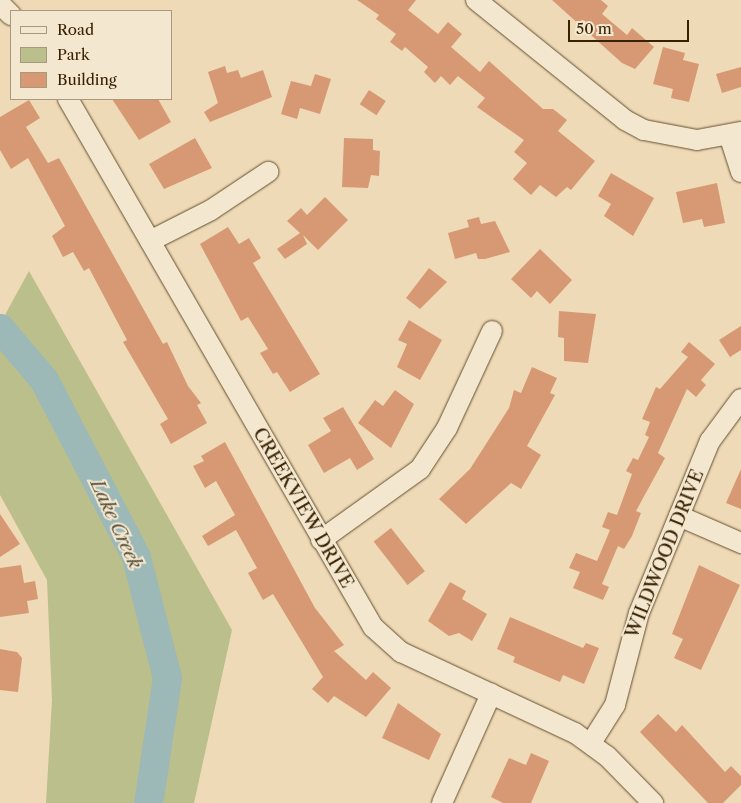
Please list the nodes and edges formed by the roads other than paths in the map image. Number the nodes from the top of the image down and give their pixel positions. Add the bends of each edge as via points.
1 (476, 0) edge
2 (0, 4) edge
3 (10, 14) edge
4 (69, 100) edge
5 (735, 134) edge
6 (268, 172) dead end
7 (741, 172) edge
8 (150, 241) junction
9 (492, 331) dead end
10 (741, 399) edge
11 (679, 516) junction
12 (321, 540) junction
13 (741, 543) edge
14 (491, 694) junction
15 (591, 743) junction
16 (442, 803) edge
17 (653, 803) edge

1 - 5 street via 625,120 654,134 686,139
2 - 3 street
4 - 8 street, CREEKVIEW DRIVE
5 - 7 street
6 - 8 street via 211,210
8 - 12 street, CREEKVIEW DRIVE
9 - 12 street via 447,428 420,469
10 - 11 street, WILDWOOD DRIVE via 710,441
11 - 13 street
11 - 15 street, WILDWOOD DRIVE via 639,613 615,704
12 - 14 street, CREEKVIEW DRIVE via 385,640
14 - 15 street, CREEKVIEW DRIVE
14 - 16 street
15 - 17 street, CREEKVIEW DRIVE

